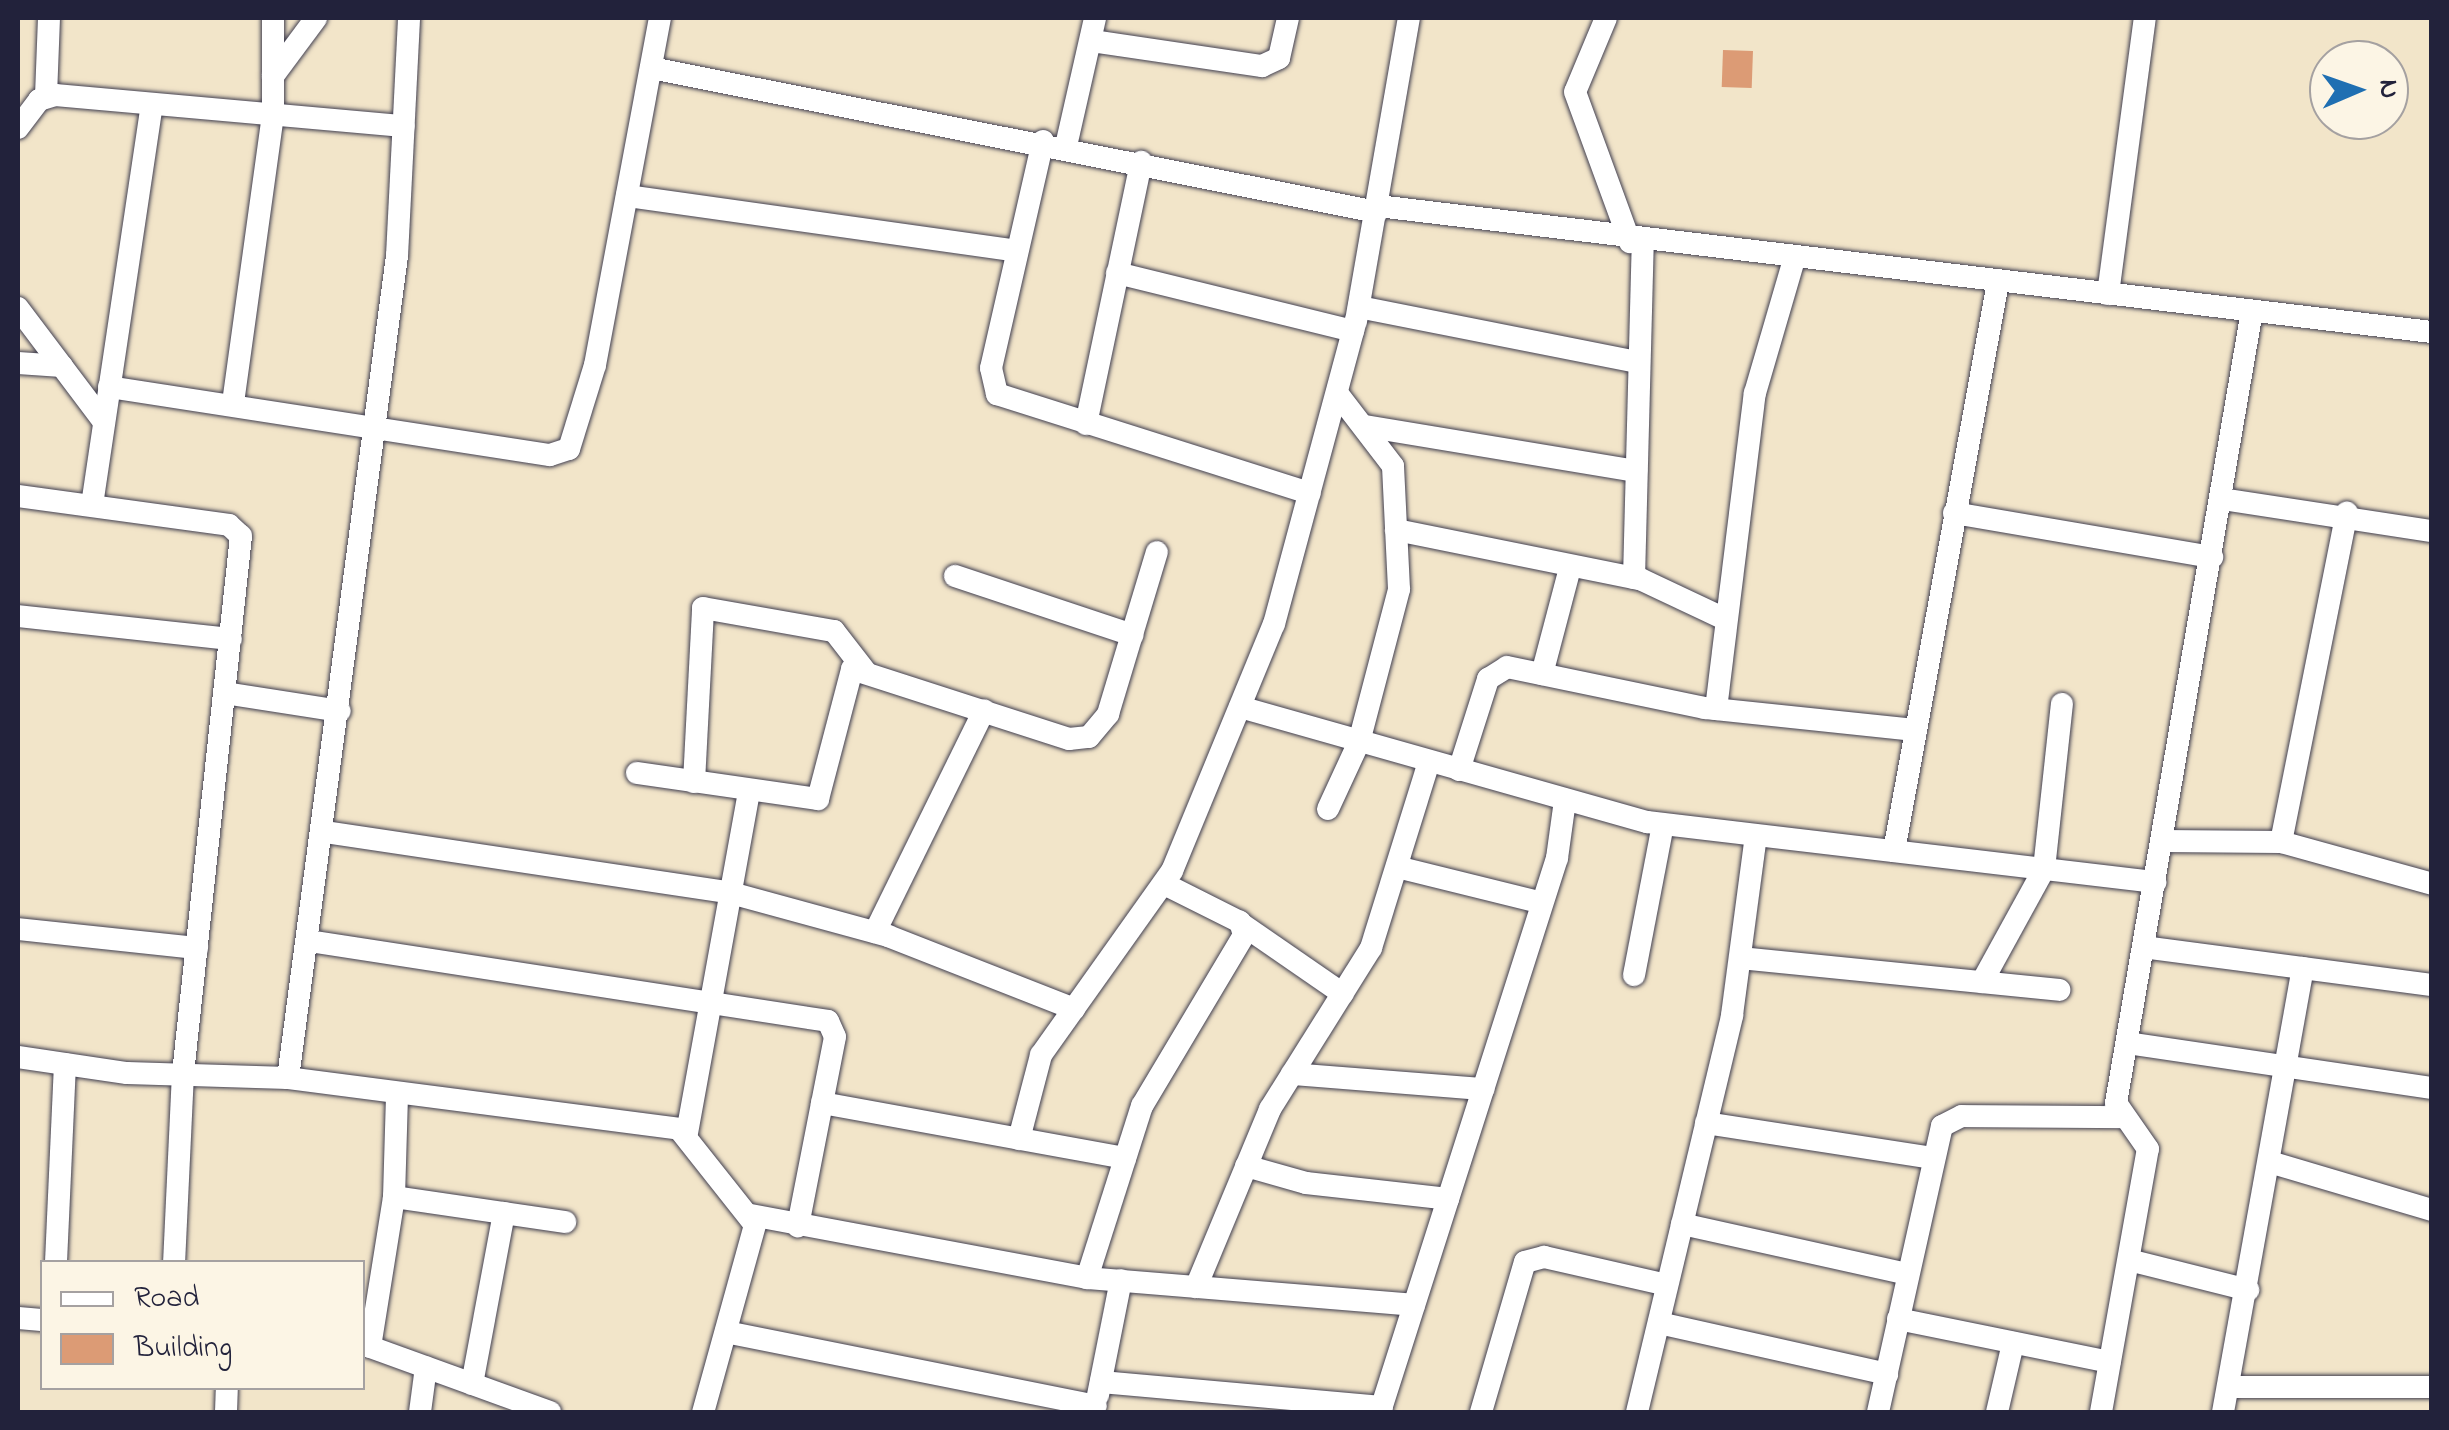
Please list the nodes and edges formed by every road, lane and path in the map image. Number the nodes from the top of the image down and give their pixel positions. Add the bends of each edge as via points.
1 (49, 18) edge
2 (273, 18) edge
3 (316, 18) edge
4 (409, 18) edge
5 (660, 18) edge
6 (1288, 18) edge
7 (1409, 18) edge
8 (2145, 18) edge
9 (1596, 19) edge
10 (1094, 29) edge
11 (651, 68) junction
12 (273, 76) junction
13 (46, 96) junction
14 (152, 104) junction
15 (274, 114) junction
16 (404, 126) junction
17 (18, 128) edge
18 (1042, 141) junction
19 (1066, 146) junction
20 (1140, 162) junction
21 (627, 196) junction
22 (1378, 209) junction
23 (1636, 243) junction
24 (1017, 251) junction
25 (1794, 260) junction
26 (1118, 273) junction
27 (1998, 282) junction
28 (2108, 294) junction
29 (1359, 307) junction
30 (18, 308) edge
31 (2252, 311) junction
32 (1353, 331) junction
33 (2432, 332) edge
34 (1638, 362) junction
35 (18, 363) edge
36 (62, 366) junction
37 (110, 386) junction
38 (1337, 393) junction
39 (234, 403) junction
40 (104, 422) junction
41 (376, 422) junction
42 (1086, 424) junction
43 (1364, 426) junction
44 (1636, 471) junction
45 (1310, 493) junction
46 (18, 496) edge
47 (2222, 499) junction
48 (92, 505) junction
49 (1954, 513) junction
50 (2347, 513) junction
51 (1396, 530) junction
52 (2432, 531) edge
53 (1158, 552) dead end
54 (2212, 557) junction
55 (1570, 568) junction
56 (955, 576) dead end
57 (1634, 578) junction
58 (18, 616) edge
59 (1725, 620) junction
60 (1132, 636) junction
61 (232, 639) junction
62 (865, 670) junction
63 (1542, 674) junction
64 (225, 693) junction
65 (2062, 704) dead end
66 (1240, 707) junction
67 (1716, 709) junction
68 (340, 710) junction
69 (984, 710) junction
70 (1916, 730) junction
71 (1359, 742) junction
72 (1430, 762) junction
73 (1459, 770) junction
74 (636, 773) dead end
75 (694, 782) junction
76 (749, 792) junction
77 (1565, 800) junction
78 (1328, 809) dead end
79 (1662, 825) junction
80 (324, 832) junction
81 (1756, 836) junction
82 (2162, 841) junction
83 (2280, 842) junction
84 (1894, 851) junction
85 (1397, 868) junction
86 (2044, 869) junction
87 (2155, 882) junction
88 (1164, 884) junction
89 (2432, 884) edge
90 (730, 894) junction
91 (1542, 903) junction
92 (1244, 925) junction
93 (18, 929) edge
94 (875, 932) junction
95 (308, 941) junction
96 (2143, 947) junction
97 (197, 948) junction
98 (1740, 958) junction
99 (2303, 968) junction
100 (1634, 975) dead end
101 (1982, 982) junction
102 (2432, 985) edge
103 (2059, 990) dead end
104 (1342, 994) junction
105 (712, 997) junction
106 (1074, 1008) junction
107 (2126, 1043) junction
108 (18, 1057) edge
109 (65, 1064) junction
110 (2287, 1071) junction
111 (183, 1073) junction
112 (1292, 1074) junction
113 (288, 1078) junction
114 (2432, 1088) edge
115 (1483, 1089) junction
116 (397, 1098) junction
117 (822, 1103) junction
118 (2122, 1118) junction
119 (1706, 1123) junction
120 (687, 1134) junction
121 (1019, 1139) junction
122 (1125, 1158) junction
123 (1932, 1158) junction
124 (2273, 1163) junction
125 (1246, 1166) junction
126 (394, 1197) junction
127 (1448, 1198) junction
128 (2432, 1210) edge
129 (504, 1213) junction
130 (751, 1215) junction
131 (565, 1222) dead end
132 (1682, 1224) junction
133 (798, 1226) junction
134 (56, 1260) edge
135 (174, 1260) edge
136 (2129, 1260) junction
137 (1908, 1274) junction
138 (1087, 1278) junction
139 (1121, 1280) junction
140 (1668, 1285) junction
141 (1196, 1287) junction
142 (2248, 1290) junction
143 (1414, 1305) junction
144 (1898, 1319) junction
145 (1658, 1323) junction
146 (726, 1332) junction
147 (2013, 1342) junction
148 (366, 1345) edge
149 (2110, 1362) junction
150 (426, 1367) junction
151 (1887, 1374) junction
152 (472, 1384) junction
153 (2228, 1387) junction
154 (2432, 1387) edge
155 (1097, 1400) edge
156 (1381, 1410) edge
157 (420, 1412) edge
158 (550, 1412) edge
159 (703, 1412) edge
160 (1482, 1412) edge
161 (1637, 1412) edge
162 (1878, 1412) edge
163 (1996, 1412) edge
164 (2101, 1412) edge
165 (2223, 1412) edge

1 - 13 street
2 - 12 street
3 - 12 street
4 - 16 street
5 - 11 street
6 - 10 street via 1278,58 1262,66
7 - 22 street
8 - 28 street
9 - 23 street via 1575,92
10 - 19 street
11 - 18 street
11 - 21 street
12 - 15 street
13 - 14 street
13 - 17 street
14 - 15 street
14 - 37 street
15 - 16 street
15 - 39 street
16 - 41 street
18 - 19 street
18 - 24 street
19 - 20 street
20 - 22 street
20 - 26 street
21 - 24 street
21 - 41 street via 569,449 550,455
22 - 23 street
22 - 29 street
23 - 25 street
23 - 34 street
24 - 42 street via 992,382 1006,400
25 - 27 street
25 - 59 street via 1755,393
26 - 32 street
26 - 42 street
27 - 28 street
27 - 49 street
28 - 31 street
29 - 32 street
29 - 34 street
30 - 36 street
31 - 33 street
31 - 47 street
32 - 38 street
34 - 44 street
35 - 36 street
36 - 40 street
37 - 39 street
37 - 40 street
38 - 43 street
38 - 45 street
39 - 41 street
40 - 48 street
41 - 68 street
42 - 45 street
43 - 44 street
43 - 51 street via 1393,466
44 - 57 street
45 - 66 street
46 - 48 street
47 - 50 street
47 - 54 street
48 - 61 street via 237,530
49 - 54 street
49 - 70 street
50 - 52 street
50 - 83 street
51 - 55 street
51 - 71 street via 1398,600
53 - 60 street
54 - 82 street
55 - 57 street
55 - 63 street
56 - 60 street
57 - 59 street
58 - 61 street
59 - 67 street
60 - 69 street via 1108,714 1090,738
61 - 64 street
62 - 69 street
62 - 75 street via 834,631 703,608
62 - 76 street via 844,679 818,799
63 - 67 street
63 - 73 street via 1492,672
64 - 68 street
64 - 97 street
65 - 86 street
66 - 71 street
66 - 88 street
67 - 70 street
68 - 80 street
69 - 94 street
70 - 84 street
71 - 72 street
71 - 78 street
72 - 73 street
72 - 85 street
73 - 77 street
74 - 75 street
75 - 76 street
76 - 90 street
77 - 79 street
77 - 91 street
79 - 81 street
79 - 100 street
80 - 90 street
80 - 95 street
81 - 84 street
81 - 98 street
82 - 83 street
82 - 87 street
83 - 89 street
84 - 86 street
85 - 91 street
85 - 104 street via 1371,948
86 - 87 street
86 - 101 street
87 - 96 street
88 - 92 street
88 - 106 street
90 - 94 street
90 - 105 street
91 - 115 street
92 - 104 street
92 - 122 street via 1142,1106
93 - 97 street
94 - 106 street
95 - 105 street
95 - 113 street
96 - 99 street
96 - 107 street
97 - 111 street
98 - 101 street
98 - 119 street
99 - 102 street
99 - 110 street
101 - 103 street
104 - 112 street
105 - 117 street via 834,1025
105 - 120 street
106 - 121 street via 1037,1064
107 - 110 street
107 - 118 street
108 - 109 street
109 - 111 street
109 - 134 street
110 - 114 street
110 - 124 street
111 - 113 street
111 - 135 street
112 - 115 street
112 - 125 street
113 - 116 street
115 - 127 street
116 - 120 street via 657,1123
116 - 126 street
117 - 121 street
117 - 133 street
118 - 123 street via 1948,1119
118 - 136 street via 2148,1149
119 - 123 street
119 - 132 street
120 - 130 street
121 - 122 street
122 - 138 street
123 - 137 street
124 - 128 street
124 - 142 street
125 - 127 street via 1306,1184
125 - 141 street
126 - 129 street
126 - 148 street
127 - 143 street
129 - 131 street
129 - 152 street
130 - 133 street
130 - 146 street via 754,1233
132 - 137 street
132 - 140 street
133 - 138 street
136 - 142 street
136 - 149 street
137 - 144 street
138 - 139 street
139 - 141 street
139 - 155 street
140 - 145 street
140 - 160 street via 1544,1257 1526,1262
141 - 143 street
142 - 153 street
143 - 156 street
144 - 147 street
144 - 151 street
145 - 151 street
145 - 161 street
146 - 155 street
146 - 159 street
147 - 149 street
147 - 163 street
148 - 150 street
149 - 164 street
150 - 152 street
150 - 157 street
151 - 162 street
152 - 158 street
153 - 154 street
153 - 165 street
155 - 156 street

